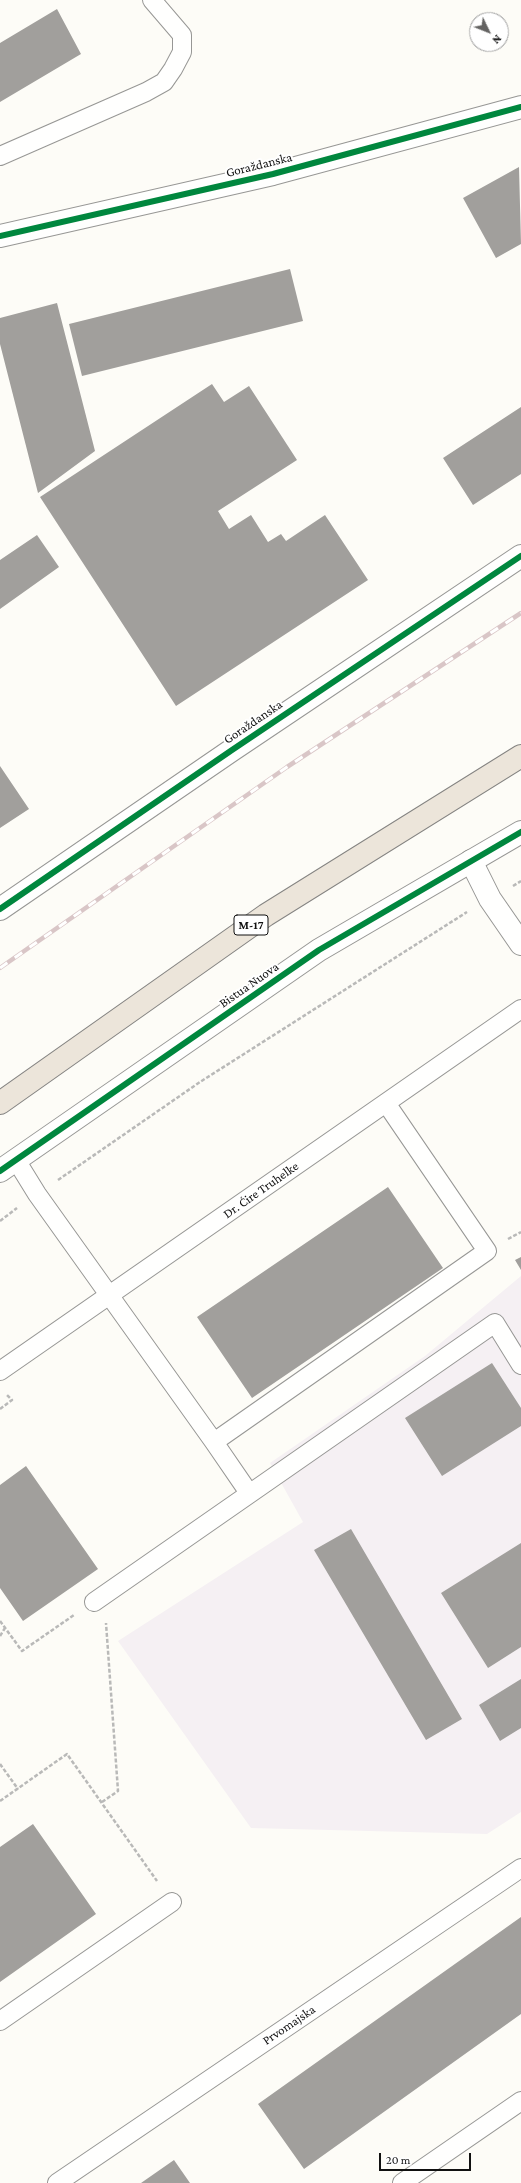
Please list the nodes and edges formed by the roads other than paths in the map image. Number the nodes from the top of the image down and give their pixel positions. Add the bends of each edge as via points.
1 (152, 0) edge
2 (521, 107) edge
3 (0, 156) edge
4 (0, 236) edge
5 (521, 556) edge
6 (521, 756) edge
7 (521, 832) edge
8 (471, 861) junction
9 (0, 909) edge
10 (521, 944) edge
11 (521, 1009) edge
12 (0, 1103) edge
13 (386, 1103) junction
14 (8, 1166) edge
15 (110, 1295) junction
16 (521, 1365) edge
17 (0, 1371) edge
18 (214, 1442) junction
19 (249, 1494) junction
20 (94, 1602) road end
21 (521, 1868) edge
22 (172, 1902) road end
23 (0, 2021) edge
24 (521, 2101) edge
25 (57, 2183) edge
26 (402, 2183) edge

1 - 3 lane via 182,35 182,52 164,82
2 - 4 street, Goraždanska via 273,174
5 - 9 street, Goraždanska
6 - 12 highway, M-17 via 266,915
7 - 8 street, Bistua Nuova
8 - 10 street via 490,899
8 - 14 street, Bistua Nuova via 318,950
11 - 13 lane, Dr. Ćire Truhelke
13 - 15 lane, Dr. Ćire Truhelke
13 - 18 lane via 487,1252
14 - 15 lane via 37,1194
15 - 17 lane, Dr. Ćire Truhelke
15 - 18 lane
16 - 19 lane via 495,1323
18 - 19 lane
19 - 20 lane
21 - 25 lane, Prvomajska
22 - 23 lane
24 - 26 lane

